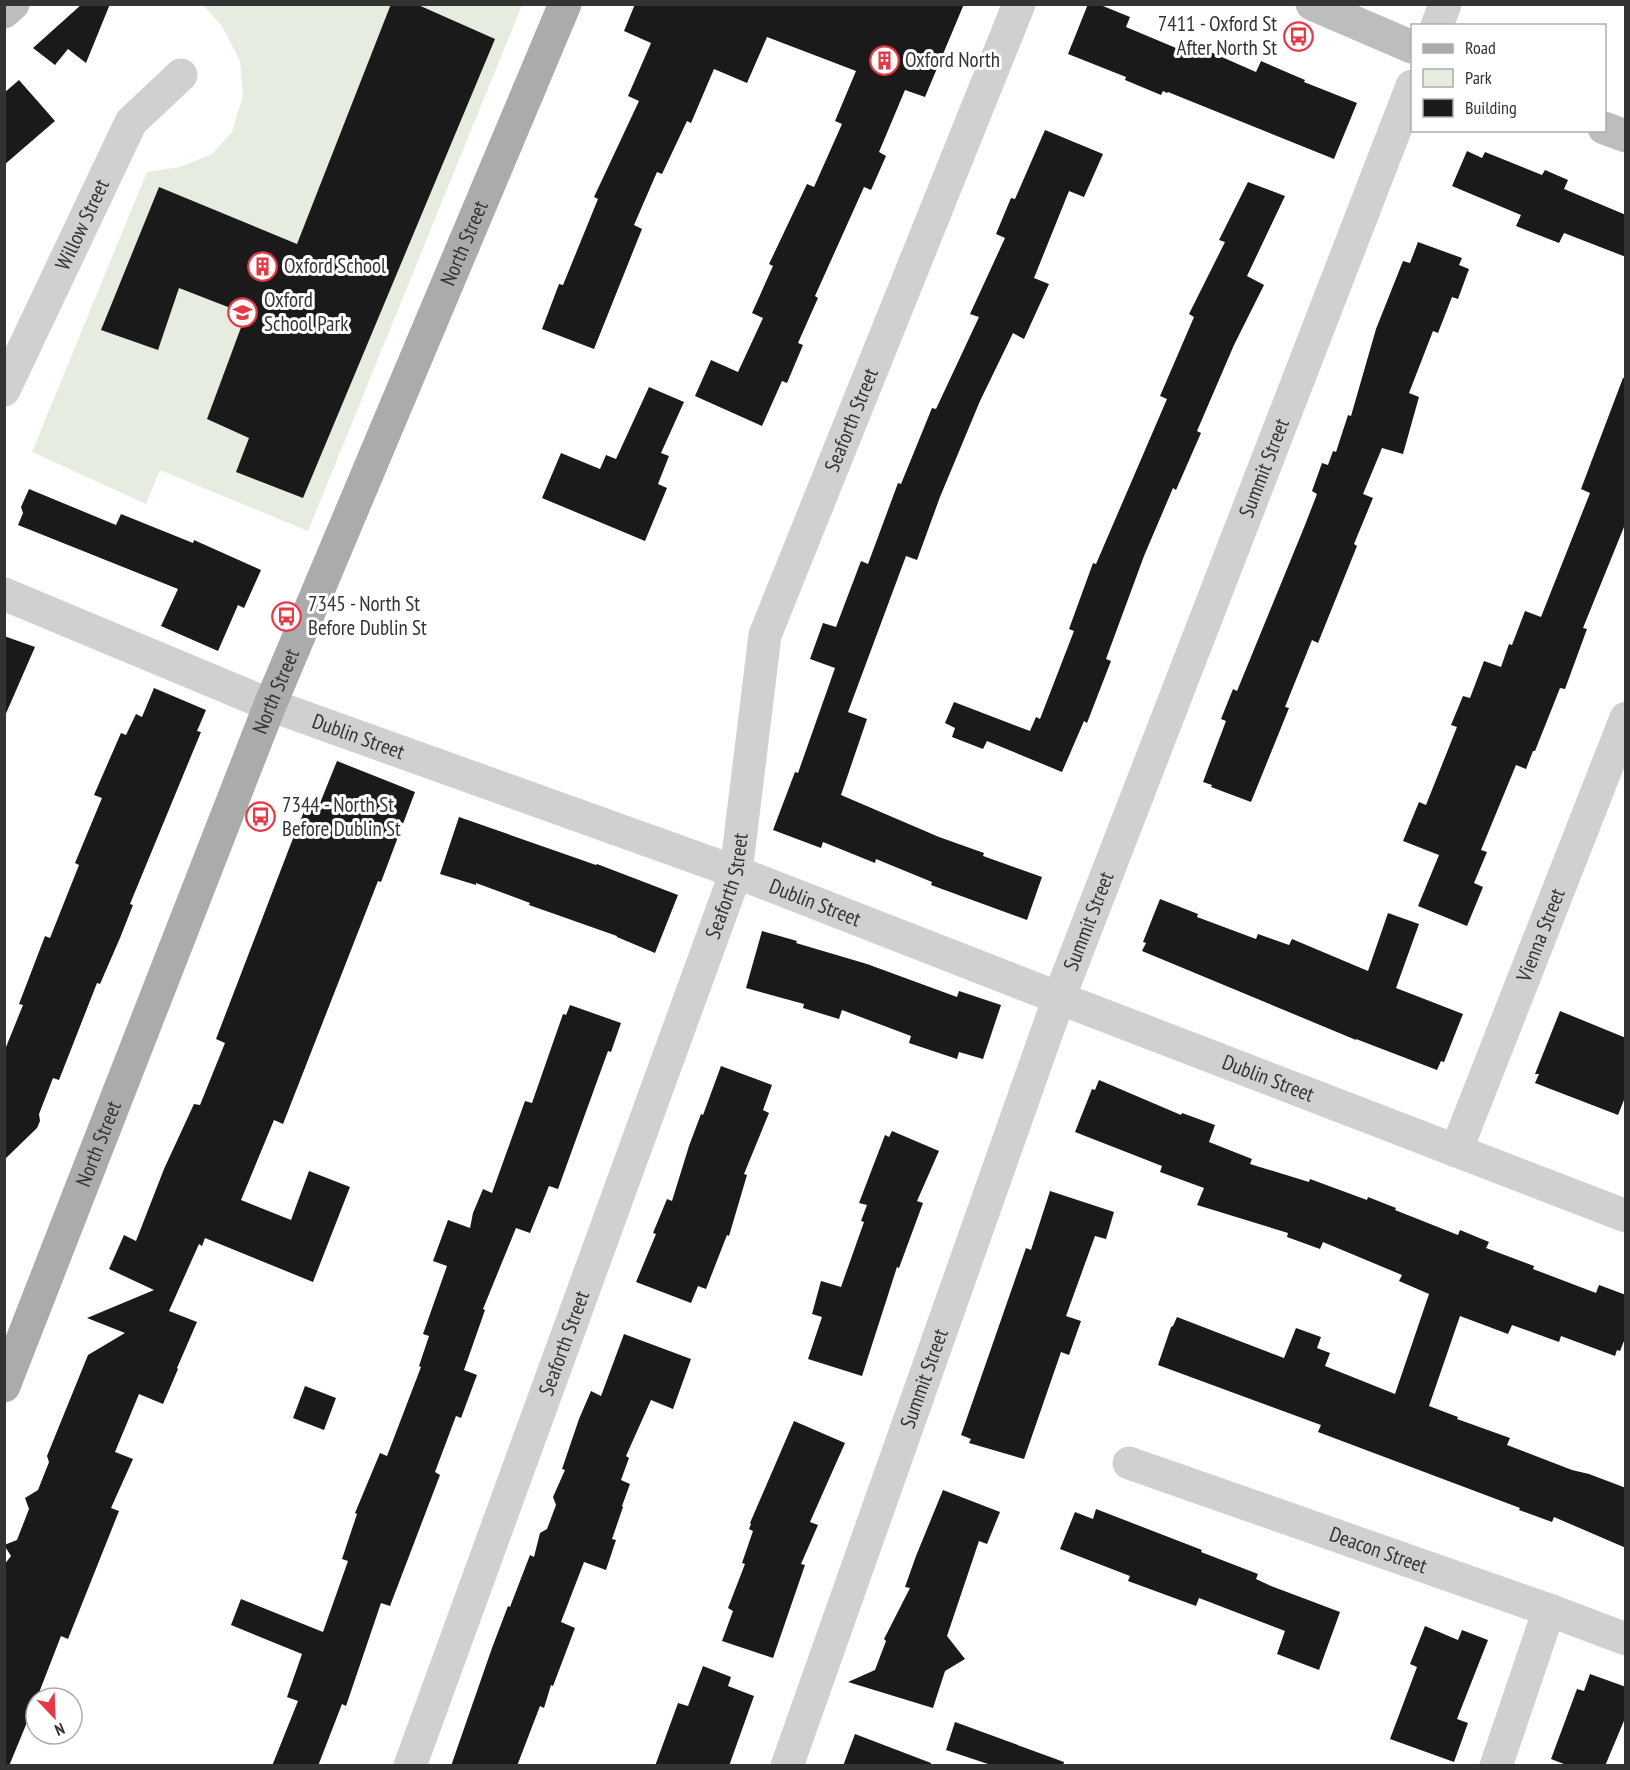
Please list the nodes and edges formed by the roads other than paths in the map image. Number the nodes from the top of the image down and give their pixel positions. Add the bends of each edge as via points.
1 (13, 4) edge
2 (566, 4) edge
3 (1019, 4) edge
4 (1312, 4) edge
5 (1445, 4) edge
6 (4, 12) edge
7 (1438, 24) edge
8 (1411, 46) edge
9 (181, 75) dead end
10 (1411, 91) edge
11 (1606, 128) edge
12 (1626, 136) edge
13 (4, 390) edge
14 (4, 594) edge
15 (270, 705) junction
16 (1626, 718) edge
17 (736, 872) junction
18 (1059, 998) junction
19 (1456, 1151) junction
20 (1626, 1216) edge
21 (4, 1386) edge
22 (1129, 1463) dead end
23 (1549, 1610) junction
24 (1626, 1639) edge
25 (410, 1766) edge
26 (787, 1766) edge
27 (1496, 1766) edge

1 - 6 main road
2 - 15 main road, North Street
3 - 17 street, Seaforth Street via 765,635
4 - 8 main road
5 - 7 street
9 - 13 street, Willow Street via 131,122
10 - 18 street, Summit Street
11 - 12 main road
14 - 15 street, Dublin Street
15 - 17 street, Dublin Street
15 - 21 main road, North Street
16 - 19 street, Vienna Street
17 - 18 street, Dublin Street
17 - 25 street, Seaforth Street
18 - 19 street, Dublin Street
18 - 26 street, Summit Street
19 - 20 street, Dublin Street
22 - 23 street, Deacon Street
23 - 24 street, Deacon Street
23 - 27 street

